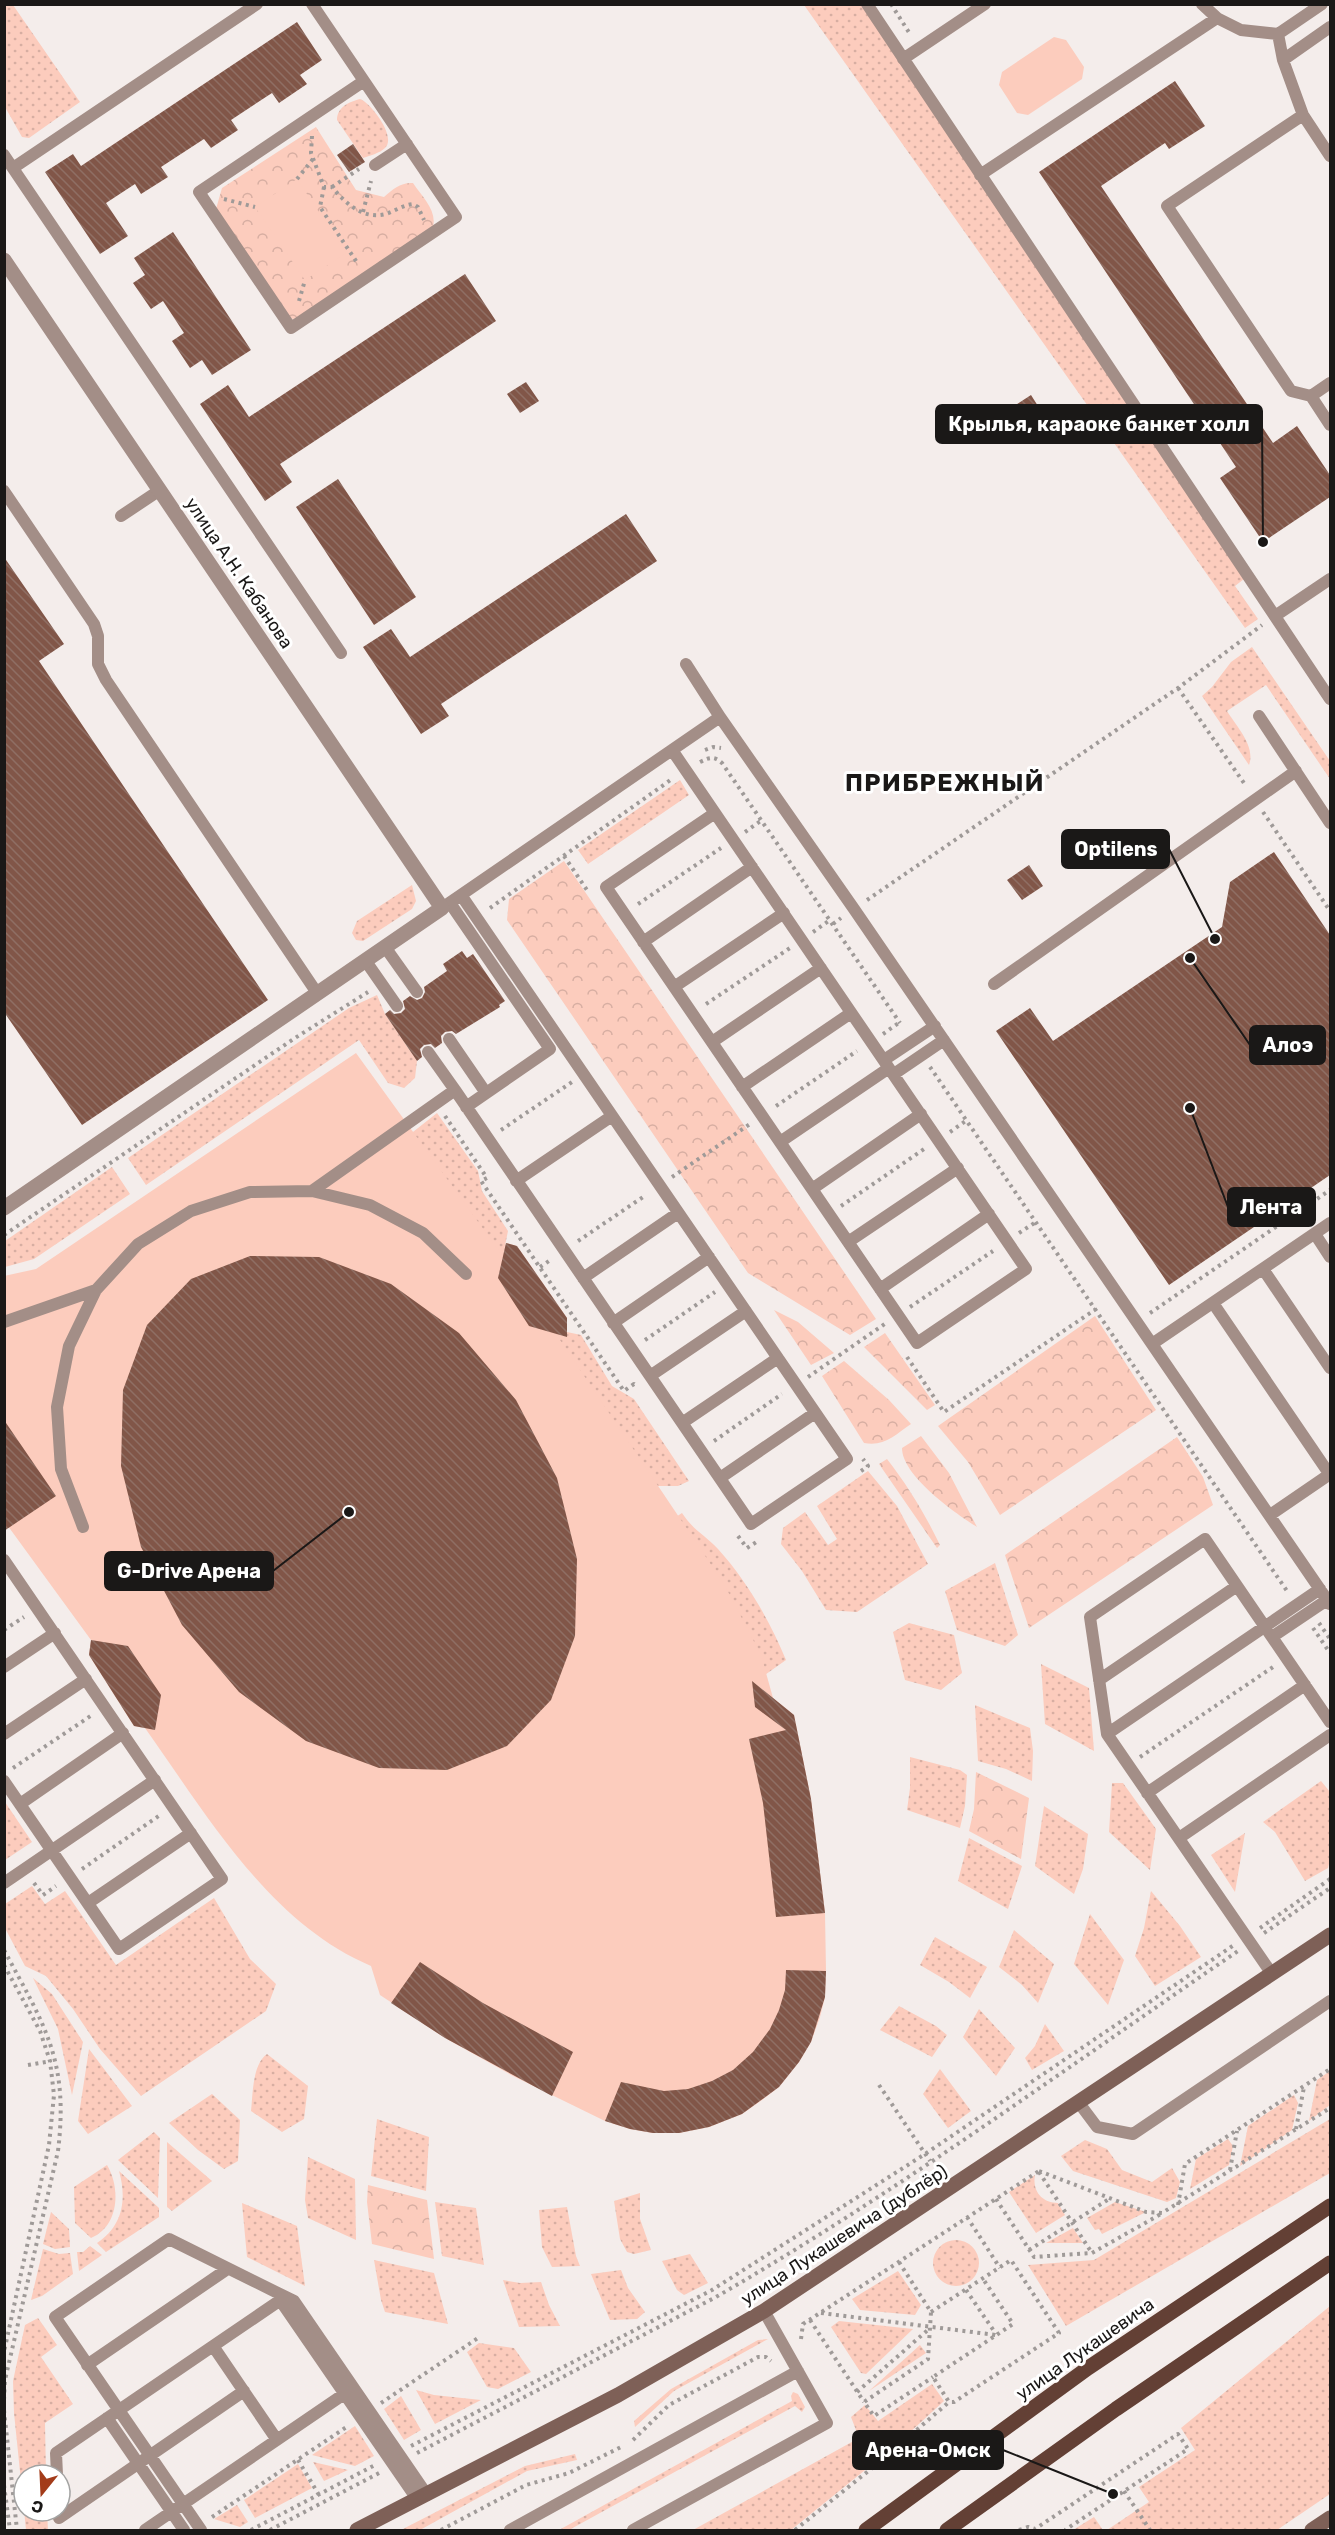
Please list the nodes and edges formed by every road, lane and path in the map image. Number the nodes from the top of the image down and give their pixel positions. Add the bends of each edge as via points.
1 (257, 4) edge
2 (312, 4) edge
3 (867, 4) edge
4 (985, 4) edge
5 (1202, 4) edge
6 (1322, 4) edge
7 (1217, 18) junction
8 (1330, 27) edge
9 (1278, 34) junction
10 (903, 59) junction
11 (1283, 60) junction
12 (364, 81) junction
13 (315, 113) junction
14 (1303, 115) junction
15 (407, 144) junction
16 (4, 155) edge
17 (1330, 156) edge
18 (313, 159) junction
19 (375, 165) junction
20 (14, 168) junction
21 (980, 175) junction
22 (297, 179) dead end
23 (324, 187) junction
24 (332, 187) junction
25 (363, 212) junction
26 (423, 225) dead end
27 (4, 260) edge
28 (367, 277) junction
29 (1330, 383) edge
30 (1311, 396) junction
31 (1330, 425) edge
32 (160, 490) junction
33 (4, 491) edge
34 (121, 516) dead end
35 (1330, 579) edge
36 (1275, 616) junction
37 (341, 653) dead end
38 (686, 664) dead end
39 (1330, 699) edge
40 (1259, 716) dead end
41 (720, 717) junction
42 (672, 750) junction
43 (700, 763) dead end
44 (1296, 771) junction
45 (678, 775) dead end
46 (715, 813) junction
47 (762, 820) junction
48 (1330, 823) edge
49 (733, 840) junction
50 (752, 867) junction
51 (461, 895) junction
52 (446, 905) junction
53 (854, 909) junction
54 (488, 910) dead end
55 (784, 913) junction
56 (624, 914) junction
57 (830, 920) junction
58 (801, 940) junction
59 (643, 942) junction
60 (386, 947) junction
61 (366, 960) junction
62 (821, 968) junction
63 (994, 984) dead end
64 (674, 987) junction
65 (372, 990) dead end
66 (417, 992) dead end
67 (317, 993) junction
68 (397, 1006) dead end
69 (851, 1013) junction
70 (692, 1014) junction
71 (900, 1022) junction
72 (935, 1026) junction
73 (905, 1030) dead end
74 (449, 1039) dead end
75 (944, 1040) junction
76 (712, 1042) junction
77 (871, 1042) junction
78 (428, 1052) dead end
79 (925, 1059) dead end
80 (889, 1068) junction
81 (584, 1074) junction
82 (742, 1087) junction
83 (454, 1090) junction
84 (486, 1093) junction
85 (466, 1107) junction
86 (921, 1114) junction
87 (612, 1116) junction
88 (762, 1116) junction
89 (967, 1120) junction
90 (488, 1139) junction
91 (938, 1140) junction
92 (780, 1142) junction
93 (469, 1152) dead end
94 (958, 1168) junction
95 (516, 1181) junction
96 (660, 1185) junction
97 (812, 1189) junction
98 (1330, 1190) edge
99 (312, 1191) junction
100 (6, 1204) edge
101 (678, 1213) junction
102 (829, 1214) junction
103 (989, 1214) junction
104 (1036, 1222) junction
105 (1330, 1223) edge
106 (1315, 1234) junction
107 (4, 1236) edge
108 (1008, 1241) junction
109 (848, 1242) junction
110 (564, 1250) junction
111 (709, 1257) junction
112 (1330, 1257) edge
113 (540, 1267) dead end
114 (1263, 1269) junction
115 (466, 1274) dead end
116 (583, 1278) junction
117 (727, 1284) junction
118 (880, 1289) junction
119 (96, 1290) junction
120 (1213, 1303) junction
121 (746, 1311) junction
122 (898, 1315) junction
123 (4, 1322) edge
124 (1137, 1322) junction
125 (613, 1323) junction
126 (1152, 1344) junction
127 (631, 1349) junction
128 (778, 1358) junction
129 (607, 1366) dead end
130 (1330, 1368) edge
131 (650, 1376) junction
132 (796, 1385) junction
133 (815, 1413) junction
134 (682, 1423) junction
135 (700, 1450) junction
136 (1330, 1474) edge
137 (720, 1478) junction
138 (1270, 1515) junction
139 (82, 1527) dead end
140 (4, 1560) edge
141 (1237, 1586) junction
142 (1320, 1589) junction
143 (1283, 1593) dead end
144 (1329, 1602) edge
145 (1265, 1626) junction
146 (1308, 1630) dead end
147 (55, 1633) junction
148 (1272, 1637) junction
149 (1330, 1653) edge
150 (1286, 1658) junction
151 (4, 1667) edge
152 (86, 1679) junction
153 (1099, 1680) junction
154 (1305, 1685) junction
155 (105, 1706) junction
156 (1330, 1722) edge
157 (4, 1734) edge
158 (123, 1734) junction
159 (1107, 1734) junction
160 (1330, 1735) edge
161 (1129, 1765) junction
162 (4, 1774) edge
163 (155, 1780) junction
164 (4, 1781) edge
165 (1148, 1792) junction
166 (20, 1804) junction
167 (173, 1807) junction
168 (191, 1833) junction
169 (1179, 1838) junction
170 (52, 1851) junction
171 (70, 1877) junction
172 (1330, 1879) edge
173 (32, 1881) dead end
174 (4, 1883) edge
175 (1330, 1888) edge
176 (88, 1904) junction
177 (1256, 1930) dead end
178 (1330, 1935) edge
179 (1244, 1943) junction
180 (4, 1950) edge
181 (4, 1965) edge
182 (1272, 1974) junction
183 (1330, 2001) edge
184 (57, 2060) junction
185 (50, 2061) junction
186 (28, 2065) dead end
187 (1330, 2069) edge
188 (879, 2085) dead end
189 (1304, 2086) junction
190 (1078, 2103) junction
191 (1330, 2108) edge
192 (1296, 2130) junction
193 (1237, 2132) junction
194 (926, 2154) junction
195 (930, 2161) junction
196 (1039, 2171) junction
197 (1230, 2171) junction
198 (1109, 2198) junction
199 (996, 2199) junction
200 (1178, 2206) junction
201 (1330, 2206) edge
202 (1162, 2214) junction
203 (968, 2217) junction
204 (1072, 2222) junction
205 (1029, 2250) junction
206 (1092, 2253) junction
207 (899, 2262) junction
208 (1330, 2263) edge
209 (1000, 2268) junction
210 (226, 2270) junction
211 (983, 2279) junction
212 (966, 2290) junction
213 (282, 2298) junction
214 (764, 2311) junction
215 (931, 2312) junction
216 (820, 2313) junction
217 (810, 2320) junction
218 (930, 2327) junction
219 (996, 2335) junction
220 (477, 2338) dead end
221 (213, 2346) junction
222 (4, 2352) edge
223 (788, 2355) junction
224 (87, 2365) junction
225 (798, 2371) junction
226 (933, 2377) junction
227 (244, 2391) junction
228 (349, 2391) junction
229 (857, 2392) junction
230 (4, 2400) edge
231 (864, 2402) junction
232 (949, 2402) junction
233 (4, 2410) edge
234 (119, 2410) junction
235 (365, 2414) junction
236 (107, 2418) junction
237 (6, 2432) edge
238 (277, 2440) junction
239 (150, 2456) junction
240 (298, 2459) junction
241 (396, 2459) junction
242 (56, 2463) edge
243 (138, 2464) junction
244 (4, 2485) edge
245 (12, 2491) edge
246 (1124, 2491) junction
247 (320, 2495) junction
248 (422, 2497) junction
249 (183, 2504) junction
250 (72, 2511) edge
251 (171, 2512) junction
252 (1330, 2518) edge
253 (6, 2522) edge
254 (200, 2529) edge
255 (10, 2530) edge
256 (145, 2530) edge
257 (184, 2530) edge
258 (251, 2530) edge
259 (270, 2530) edge
260 (357, 2530) edge
261 (441, 2530) edge
262 (510, 2530) edge
263 (633, 2530) edge
264 (795, 2530) edge
265 (866, 2530) edge
266 (947, 2530) edge
267 (1019, 2530) edge
268 (1035, 2530) edge
269 (1065, 2530) edge
270 (1150, 2530) edge
271 (1312, 2530) edge

1 - 20 lane
2 - 12 lane
3 - 10 lane
4 - 10 lane
5 - 7 lane
6 - 9 lane
7 - 9 lane via 1242,30
7 - 21 lane
8 - 11 lane
9 - 11 lane
10 - 21 lane
11 - 14 lane
12 - 13 lane
12 - 15 lane
13 - 18 path
13 - 28 lane via 199,192 291,328
14 - 17 lane
14 - 30 lane via 1167,206 1291,391
15 - 19 lane
15 - 28 lane via 456,217
16 - 20 lane
18 - 22 path
18 - 23 path
19 - 24 path via 366,165
19 - 25 path
20 - 37 lane
21 - 36 lane
23 - 24 path
23 - 28 path via 320,207
24 - 25 path via 345,202
25 - 26 path via 383,215 413,204 424,218
27 - 32 street, улица А.Н. Кабанова
29 - 30 lane
30 - 31 lane
32 - 34 lane
32 - 52 street, улица А.Н. Кабанова
33 - 67 lane via 94,624 99,664 106,680
35 - 36 lane
36 - 39 lane
36 - 53 path via 1178,688
38 - 41 lane
40 - 44 lane
41 - 42 lane
41 - 53 lane
42 - 46 lane
42 - 51 lane
43 - 47 path via 715,757 722,763
44 - 48 lane
44 - 63 lane
45 - 54 path
46 - 49 lane
46 - 56 lane via 606,887
47 - 49 path
47 - 57 path
49 - 50 lane
49 - 56 path
50 - 55 lane
50 - 59 lane
51 - 52 lane
51 - 81 lane
52 - 60 street
52 - 84 lane via 550,1050
53 - 72 lane
55 - 58 lane
55 - 64 lane
56 - 59 lane
57 - 58 path
57 - 71 path
58 - 62 lane
58 - 70 path
59 - 64 lane
60 - 61 street
60 - 66 lane
61 - 67 street
61 - 68 lane
62 - 69 lane
62 - 76 lane
64 - 70 lane
65 - 107 path
67 - 100 street
69 - 77 lane
69 - 82 lane
70 - 76 lane
71 - 73 path
71 - 77 path
72 - 75 lane
72 - 80 lane
74 - 84 lane
75 - 80 lane
75 - 124 lane
76 - 82 lane
77 - 80 lane
77 - 88 path
78 - 83 lane
79 - 89 path
80 - 86 lane
80 - 92 lane
81 - 87 lane
81 - 90 path
82 - 88 lane
83 - 85 lane
83 - 99 lane
84 - 85 lane
85 - 90 lane
86 - 91 lane
86 - 97 lane
87 - 95 lane
87 - 96 lane
88 - 92 lane
88 - 96 path
89 - 91 path
89 - 104 path
90 - 93 path
90 - 95 lane
91 - 94 lane
91 - 102 path
92 - 97 lane
94 - 103 lane
94 - 109 lane
95 - 110 lane
96 - 101 lane
96 - 110 path
97 - 102 lane
98 - 124 path
99 - 115 lane via 370,1205 412,1227
99 - 119 lane via 250,1192 191,1211 138,1244
101 - 111 lane
101 - 116 lane
102 - 109 lane
103 - 108 lane
103 - 118 lane
104 - 108 path
104 - 143 path via 1288,1590
105 - 106 lane
106 - 112 lane
106 - 114 lane
108 - 122 path
108 - 122 lane via 1026,1269 926,1337 917,1343
109 - 118 lane
110 - 113 path
110 - 116 lane
111 - 117 lane
111 - 125 lane
114 - 120 lane
114 - 130 lane
116 - 125 lane
117 - 121 lane
117 - 127 path
118 - 122 lane
119 - 123 lane
119 - 139 lane via 69,1346 57,1407 62,1469
120 - 126 lane
120 - 136 lane
121 - 128 lane
121 - 131 lane
122 - 132 path
124 - 126 lane
125 - 127 lane
126 - 138 lane
127 - 129 path
127 - 131 lane
128 - 132 lane
128 - 134 lane
131 - 134 lane
132 - 133 lane
132 - 135 path
133 - 137 lane
133 - 137 lane via 847,1459 751,1524
134 - 135 lane
135 - 137 lane
136 - 138 lane
138 - 142 lane
140 - 147 lane
141 - 145 lane
141 - 153 lane
141 - 153 lane via 1205,1539 1138,1584 1090,1617
142 - 144 lane
142 - 145 lane
144 - 148 lane
145 - 148 lane
145 - 159 lane
146 - 149 path via 1313,1627
147 - 151 lane
147 - 152 lane
148 - 150 lane
150 - 154 lane
150 - 161 path
152 - 155 lane
152 - 157 lane
153 - 159 lane
154 - 156 lane
154 - 165 lane
155 - 158 lane
155 - 162 path
158 - 163 lane
158 - 166 lane
159 - 161 lane
160 - 169 lane
161 - 165 lane
163 - 167 lane
163 - 170 lane
164 - 166 lane
165 - 169 lane
166 - 170 lane
167 - 168 lane
167 - 171 path
168 - 176 lane
168 - 176 lane via 222,1879 176,1911 119,1949
169 - 179 lane
170 - 171 lane
170 - 174 lane
171 - 173 path via 43,1895
171 - 176 lane
172 - 177 path
175 - 179 path
178 - 182 street, улица Лукашевича (дублёр)
179 - 182 lane
179 - 194 path
179 - 195 path
180 - 184 path via 46,2028
181 - 185 path via 40,2031
182 - 190 street, улица Лукашевича (дублёр)
183 - 190 lane via 1133,2134 1097,2127
184 - 185 path
184 - 230 path via 62,2111 58,2151 7,2370
185 - 186 path
185 - 222 path via 54,2095 51,2137
187 - 189 path
188 - 194 path
189 - 192 path
189 - 193 path
190 - 214 street, улица Лукашевича (дублёр)
191 - 192 path
192 - 197 path
193 - 197 path
193 - 200 path via 1185,2164
194 - 195 path
194 - 241 path via 712,2290
195 - 241 path via 716,2297
196 - 198 path
196 - 199 path
196 - 204 path
197 - 200 path
198 - 202 path
198 - 204 path
199 - 203 path
199 - 205 path
200 - 202 path
201 - 265 main road, улица Лукашевича via 1088,2368
202 - 206 path
203 - 207 path
203 - 209 path
204 - 205 path
204 - 206 path
205 - 206 path via 1034,2258
207 - 215 path
207 - 216 path
208 - 266 main road
209 - 211 path
209 - 232 path via 1011,2260 1059,2333
210 - 213 lane
210 - 224 lane
210 - 224 lane via 169,2239 55,2317
211 - 212 path
211 - 219 path via 1013,2324
212 - 215 path
212 - 219 path
213 - 221 lane
213 - 228 lane
214 - 223 lane
214 - 248 street, улица Лукашевича (дублёр) via 618,2395
215 - 218 path
216 - 217 path
216 - 218 path
217 - 223 path via 803,2324 802,2346
217 - 229 path
218 - 219 path
218 - 229 path
218 - 231 path via 928,2359
219 - 226 path
220 - 235 path
221 - 227 lane
221 - 234 lane
223 - 225 lane
223 - 261 path via 774,2363 766,2356 758,2357 669,2405 635,2440 569,2474 526,2485
224 - 234 lane
225 - 262 lane
225 - 263 lane via 827,2423
226 - 231 path via 874,2416
226 - 232 path
227 - 238 lane
227 - 239 lane
228 - 235 lane
228 - 238 lane
229 - 231 path
232 - 264 path
233 - 237 path
234 - 236 lane
234 - 239 lane
235 - 240 path
235 - 241 lane
236 - 242 lane via 56,2453
236 - 243 lane
237 - 245 path
238 - 249 lane
239 - 243 lane
239 - 249 lane
240 - 247 path
240 - 254 path
241 - 247 path
241 - 248 lane
241 - 259 path
243 - 250 lane
243 - 251 lane
244 - 253 path
246 - 268 path via 1188,2449 1178,2434
246 - 269 path
246 - 270 path
247 - 258 path
248 - 260 street, улица Лукашевича (дублёр)
249 - 251 lane
249 - 254 lane
251 - 256 lane
251 - 257 lane
252 - 271 street
253 - 255 path
267 - 268 path

